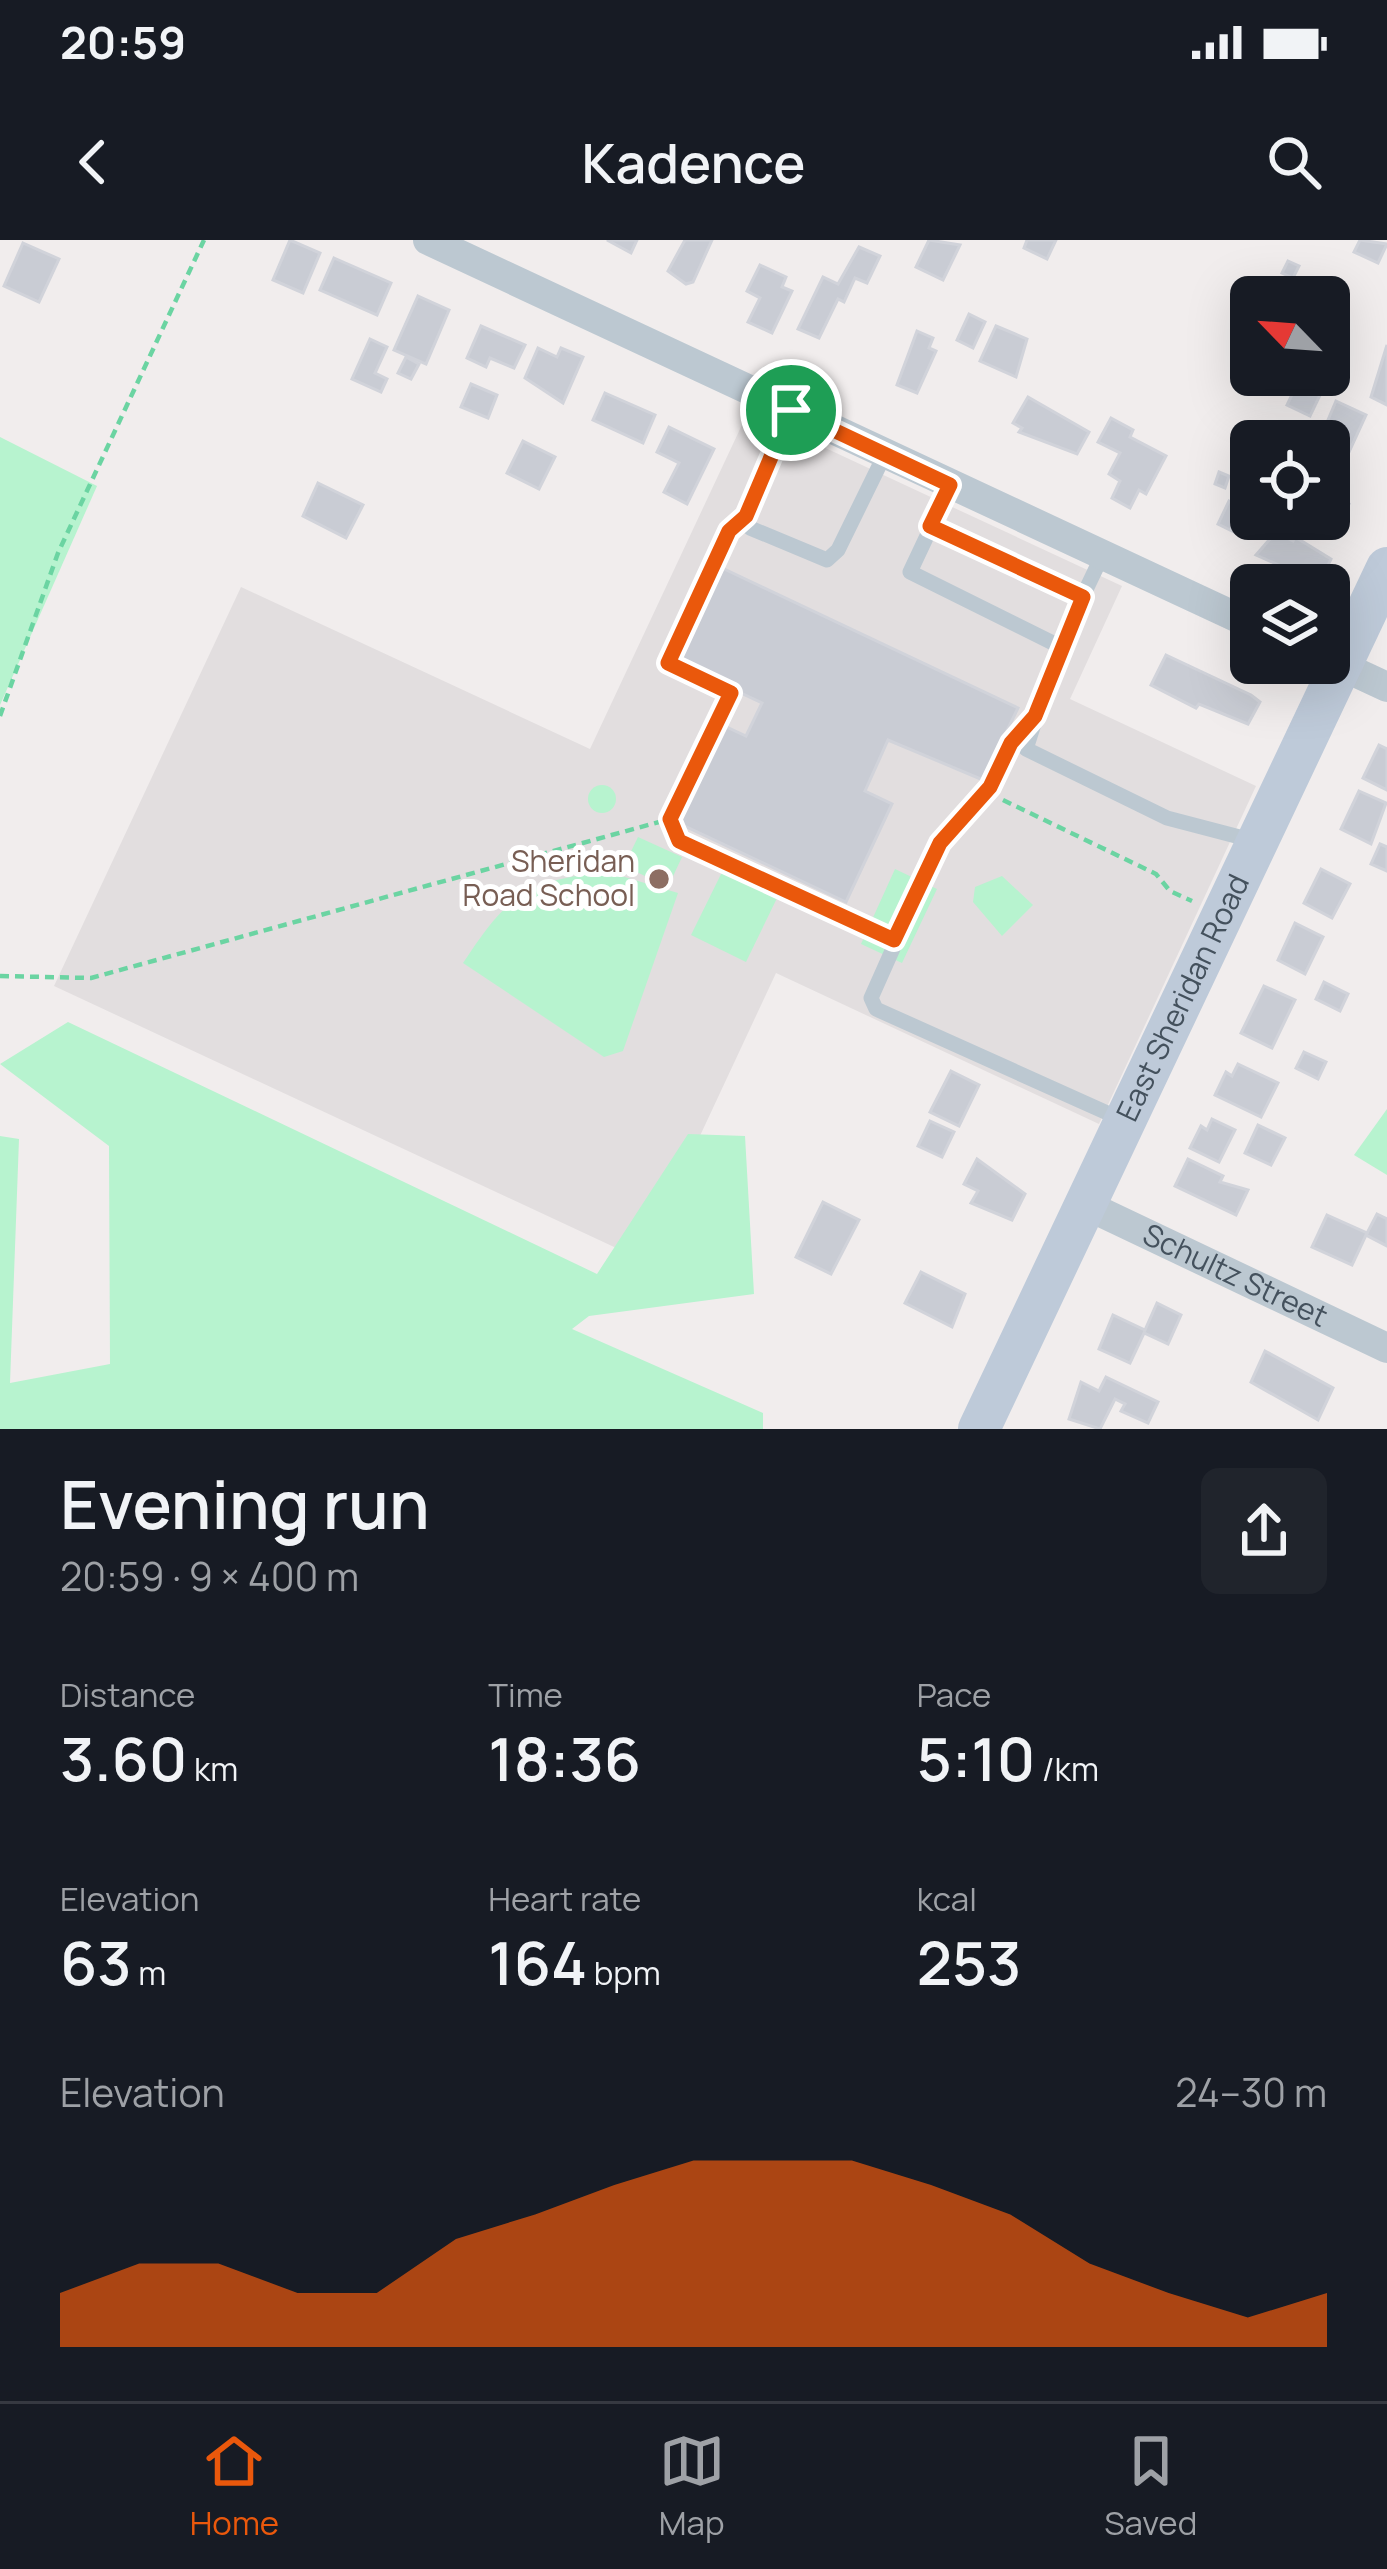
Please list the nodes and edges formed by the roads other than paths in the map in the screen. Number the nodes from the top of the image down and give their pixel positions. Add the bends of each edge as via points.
1 (428, 240) edge
2 (791, 410) junction
3 (885, 454) junction
4 (950, 485) junction
5 (930, 526) junction
6 (1102, 556) junction
7 (1387, 568) edge
8 (1083, 597) junction
9 (1230, 614) edge
10 (1350, 636) edge
11 (1059, 646) junction
12 (1350, 670) edge
13 (1326, 684) edge
14 (1387, 687) edge
15 (1035, 716) junction
16 (1258, 842) junction
17 (1125, 1121) junction
18 (1085, 1205) junction
19 (1387, 1348) edge
20 (979, 1429) edge

1 - 2 street
2 - 3 street
2 - 3 lane via 746,516 750,528 826,560
3 - 4 street
4 - 5 lane
4 - 6 street
5 - 8 lane
5 - 11 lane via 914,577
6 - 8 lane
6 - 9 street
7 - 10 street, East Sheridan Road
8 - 11 lane
11 - 15 lane
12 - 14 street
13 - 16 street, East Sheridan Road
15 - 16 lane via 1026,740 1031,754 1167,818
15 - 17 lane via 940,843 872,998 876,1010
16 - 17 street, East Sheridan Road
17 - 18 street, East Sheridan Road
18 - 19 street, Schultz Street
18 - 20 street, East Sheridan Road

